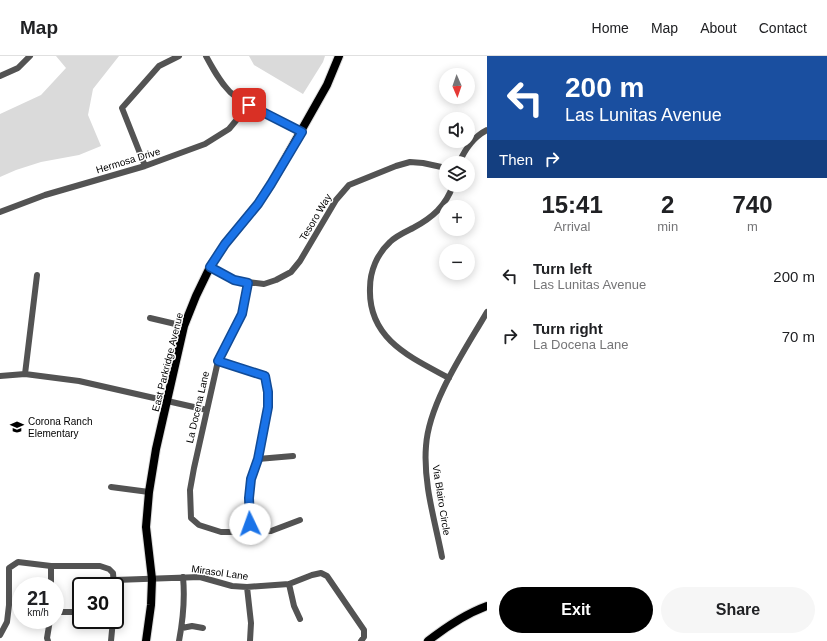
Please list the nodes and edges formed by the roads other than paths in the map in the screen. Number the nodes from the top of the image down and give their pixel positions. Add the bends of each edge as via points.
1 (30, 56) edge
2 (179, 56) edge
3 (206, 56) edge
4 (338, 56) edge
5 (0, 76) edge
6 (249, 105) junction
7 (487, 130) edge
8 (302, 132) junction
9 (462, 156) edge
10 (145, 166) junction
11 (439, 166) edge
12 (451, 192) edge
13 (0, 212) edge
14 (210, 267) junction
15 (37, 275) dead end
16 (248, 283) junction
17 (487, 312) edge
18 (150, 318) dead end
19 (184, 326) junction
20 (218, 361) junction
21 (25, 374) junction
22 (0, 376) edge
23 (449, 378) junction
24 (167, 401) junction
25 (207, 410) junction
26 (293, 456) dead end
27 (258, 459) junction
28 (111, 487) dead end
29 (149, 492) junction
30 (300, 520) dead end
31 (251, 532) junction
32 (442, 557) dead end
33 (51, 566) junction
34 (51, 577) edge
35 (113, 577) edge
36 (183, 577) junction
37 (152, 579) junction
38 (124, 582) edge
39 (289, 584) junction
40 (247, 587) junction
41 (487, 606) edge
42 (300, 619) dead end
43 (3, 621) edge
44 (182, 628) junction
45 (203, 628) dead end
46 (48, 629) edge
47 (112, 629) edge
48 (0, 635) edge
49 (362, 639) edge
50 (48, 641) edge
51 (111, 641) edge
52 (146, 641) edge
53 (179, 641) edge
54 (250, 641) edge
55 (428, 641) edge

1 - 5 street via 18,68
2 - 10 street via 159,66 122,108
3 - 6 street via 231,93
4 - 8 main road, East Parkridge Avenue via 327,85
6 - 8 street
6 - 10 street, Hermosa Drive via 229,129 205,144
7 - 9 street via 472,142
8 - 14 main road, East Parkridge Avenue via 258,204 225,244
10 - 13 street, Hermosa Drive via 46,195
11 - 16 street, Tesoro Way via 410,162 349,185 336,200 291,272 264,284
12 - 23 street via 439,210 423,223 398,236 380,254 370,283 369,299 373,316 383,334 398,348
14 - 16 street, Tesoro Way via 234,280
14 - 19 main road, East Parkridge Avenue
15 - 21 street
16 - 20 street, La Docena Lane via 242,314
17 - 23 street, Via Blairo Circle
18 - 19 street
19 - 24 main road, East Parkridge Avenue
20 - 25 street, La Docena Lane
20 - 27 street via 265,376 268,407
21 - 22 street
21 - 24 street via 79,381
23 - 32 street, Via Blairo Circle via 431,420 426,446 429,491
24 - 25 street
24 - 29 main road, East Parkridge Avenue
25 - 31 street, La Docena Lane via 190,490 191,518 199,525 221,532
26 - 27 street
27 - 31 street via 251,479 249,498
28 - 29 street
29 - 37 main road, East Parkridge Avenue via 146,527
30 - 31 street via 271,531
33 - 34 street
33 - 35 street via 100,566 109,568
33 - 43 street via 18,562 8,568 9,605
36 - 37 street, Mirasol Lane
36 - 40 street, Mirasol Lane via 200,577 232,586
36 - 44 street
37 - 38 street, Mirasol Lane
37 - 52 main road, East Parkridge Avenue
39 - 40 street, Mirasol Lane
39 - 42 street
39 - 49 street, Mirasol Lane via 312,575 327,576 364,630
40 - 54 street
41 - 55 main road via 445,628
43 - 48 street
44 - 45 street
44 - 53 street
46 - 50 street
47 - 51 street

